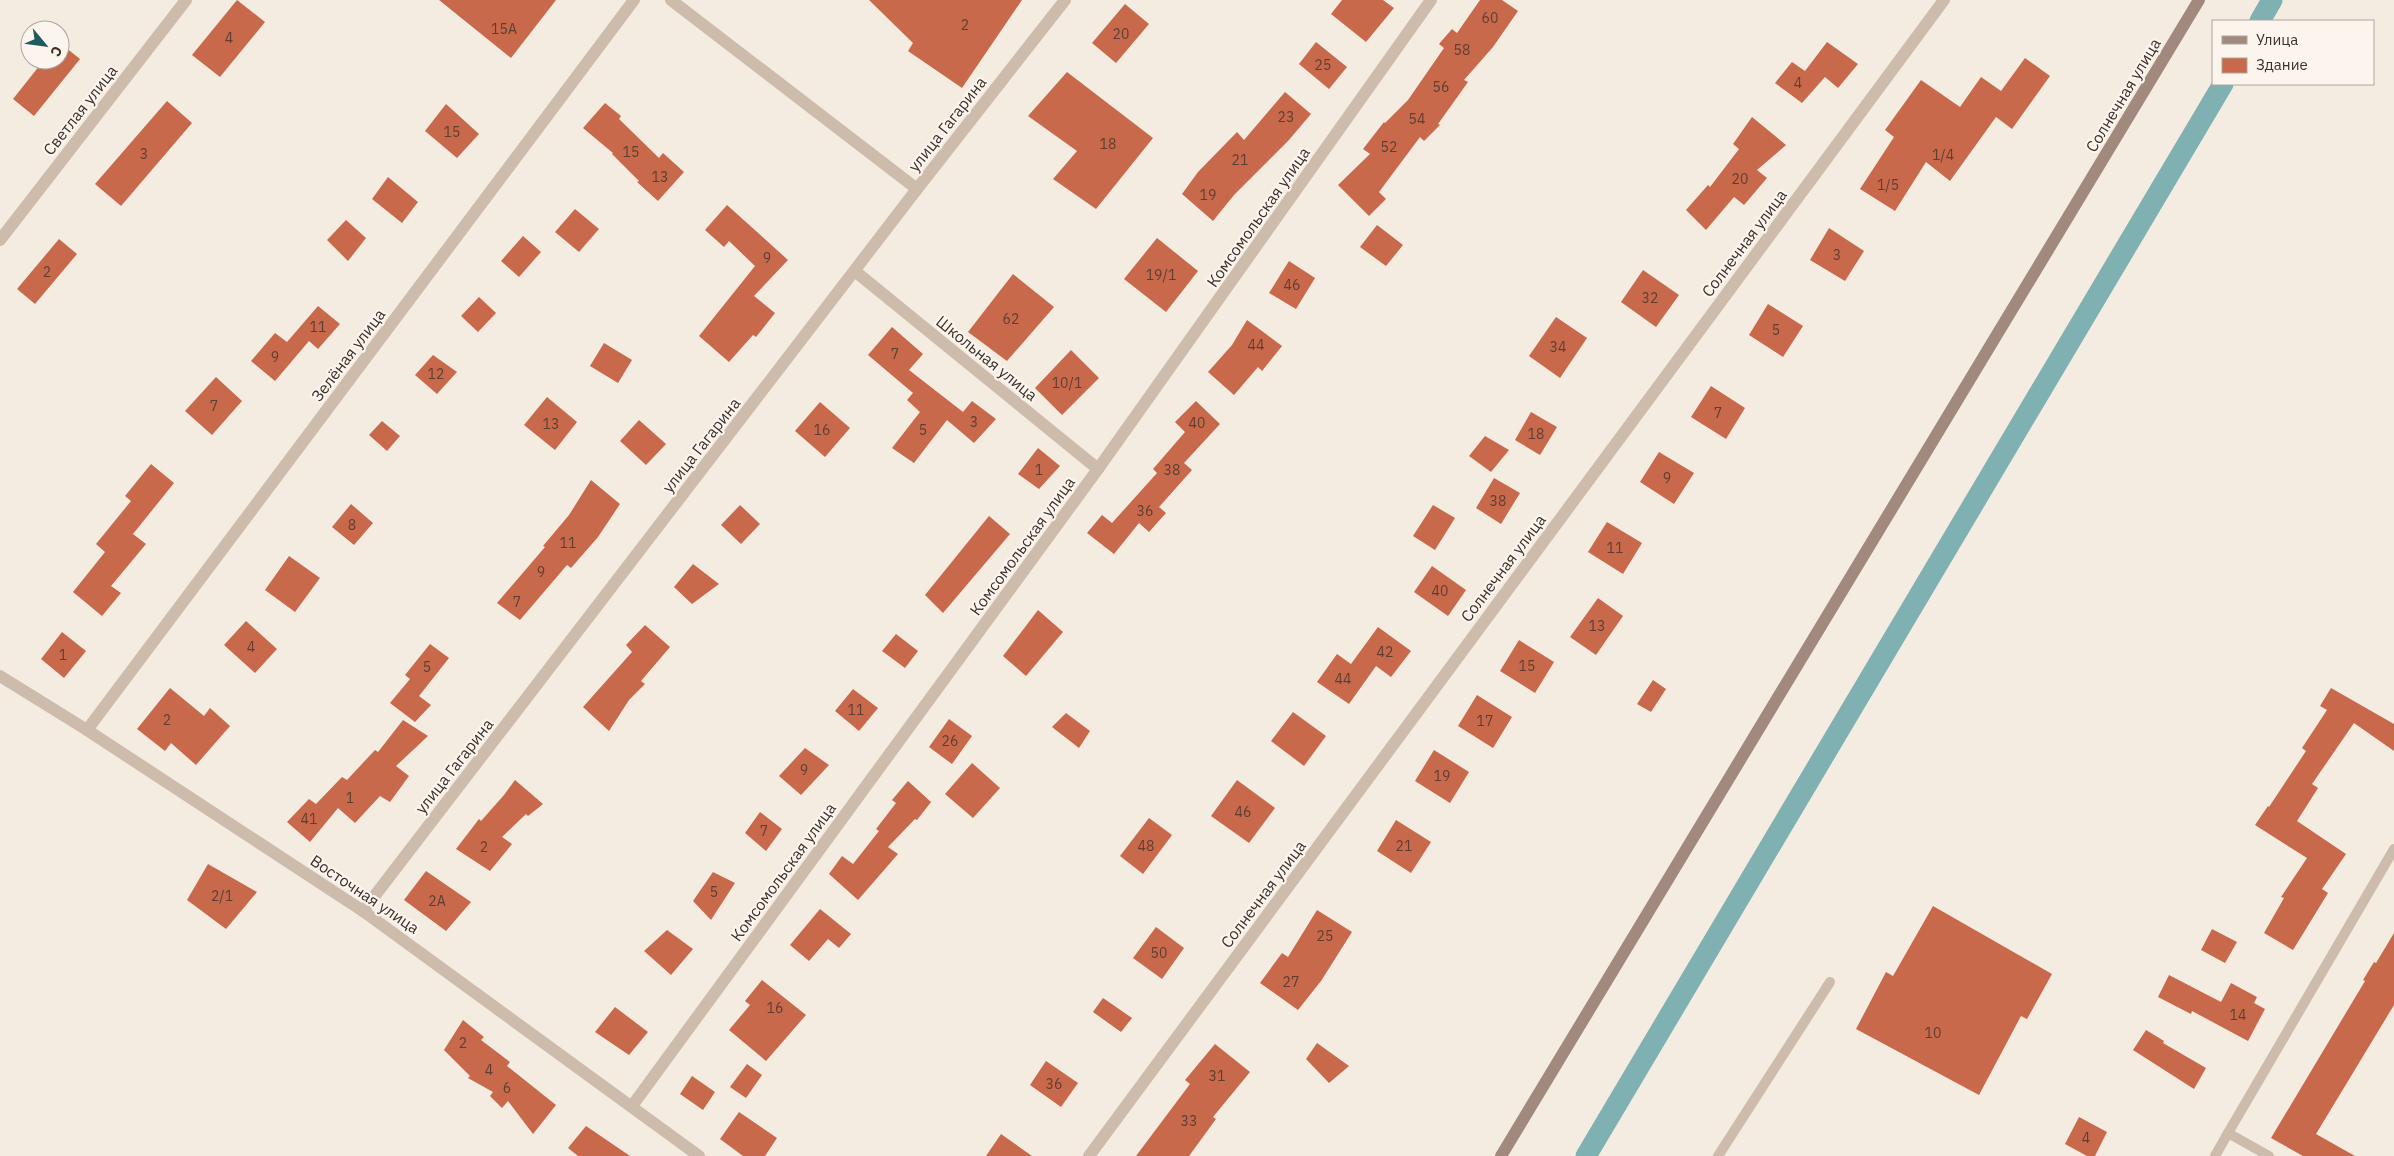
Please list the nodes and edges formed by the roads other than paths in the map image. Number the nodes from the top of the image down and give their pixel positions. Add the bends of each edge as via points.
1 (186, 0) edge
2 (634, 0) edge
3 (671, 0) edge
4 (1065, 0) edge
5 (1432, 0) edge
6 (1944, 0) edge
7 (2200, 0) edge
8 (917, 189) junction
9 (0, 240) edge
10 (856, 272) junction
11 (1098, 469) junction
12 (0, 676) edge
13 (87, 730) junction
14 (2394, 849) edge
15 (363, 911) junction
16 (1830, 982) dead end
17 (632, 1106) junction
18 (2228, 1132) junction
19 (699, 1156) edge
20 (1089, 1156) edge
21 (1501, 1156) edge
22 (1718, 1156) edge
23 (2215, 1156) edge
24 (2268, 1156) edge

1 - 9 street, Светлая улица
2 - 13 street, Зелёная улица
3 - 8 street
4 - 8 street, улица Гагарина
5 - 11 street, Комсомольская улица
6 - 20 street, Солнечная улица
7 - 21 main road, Солнечная улица
8 - 10 street, улица Гагарина
10 - 11 street, Школьная улица
10 - 15 street, улица Гагарина
11 - 17 street, Комсомольская улица
12 - 13 street, Восточная улица
13 - 15 street, Восточная улица
14 - 18 lane
15 - 17 street, Восточная улица
16 - 22 lane
17 - 19 street, Восточная улица
18 - 23 lane
18 - 24 lane

